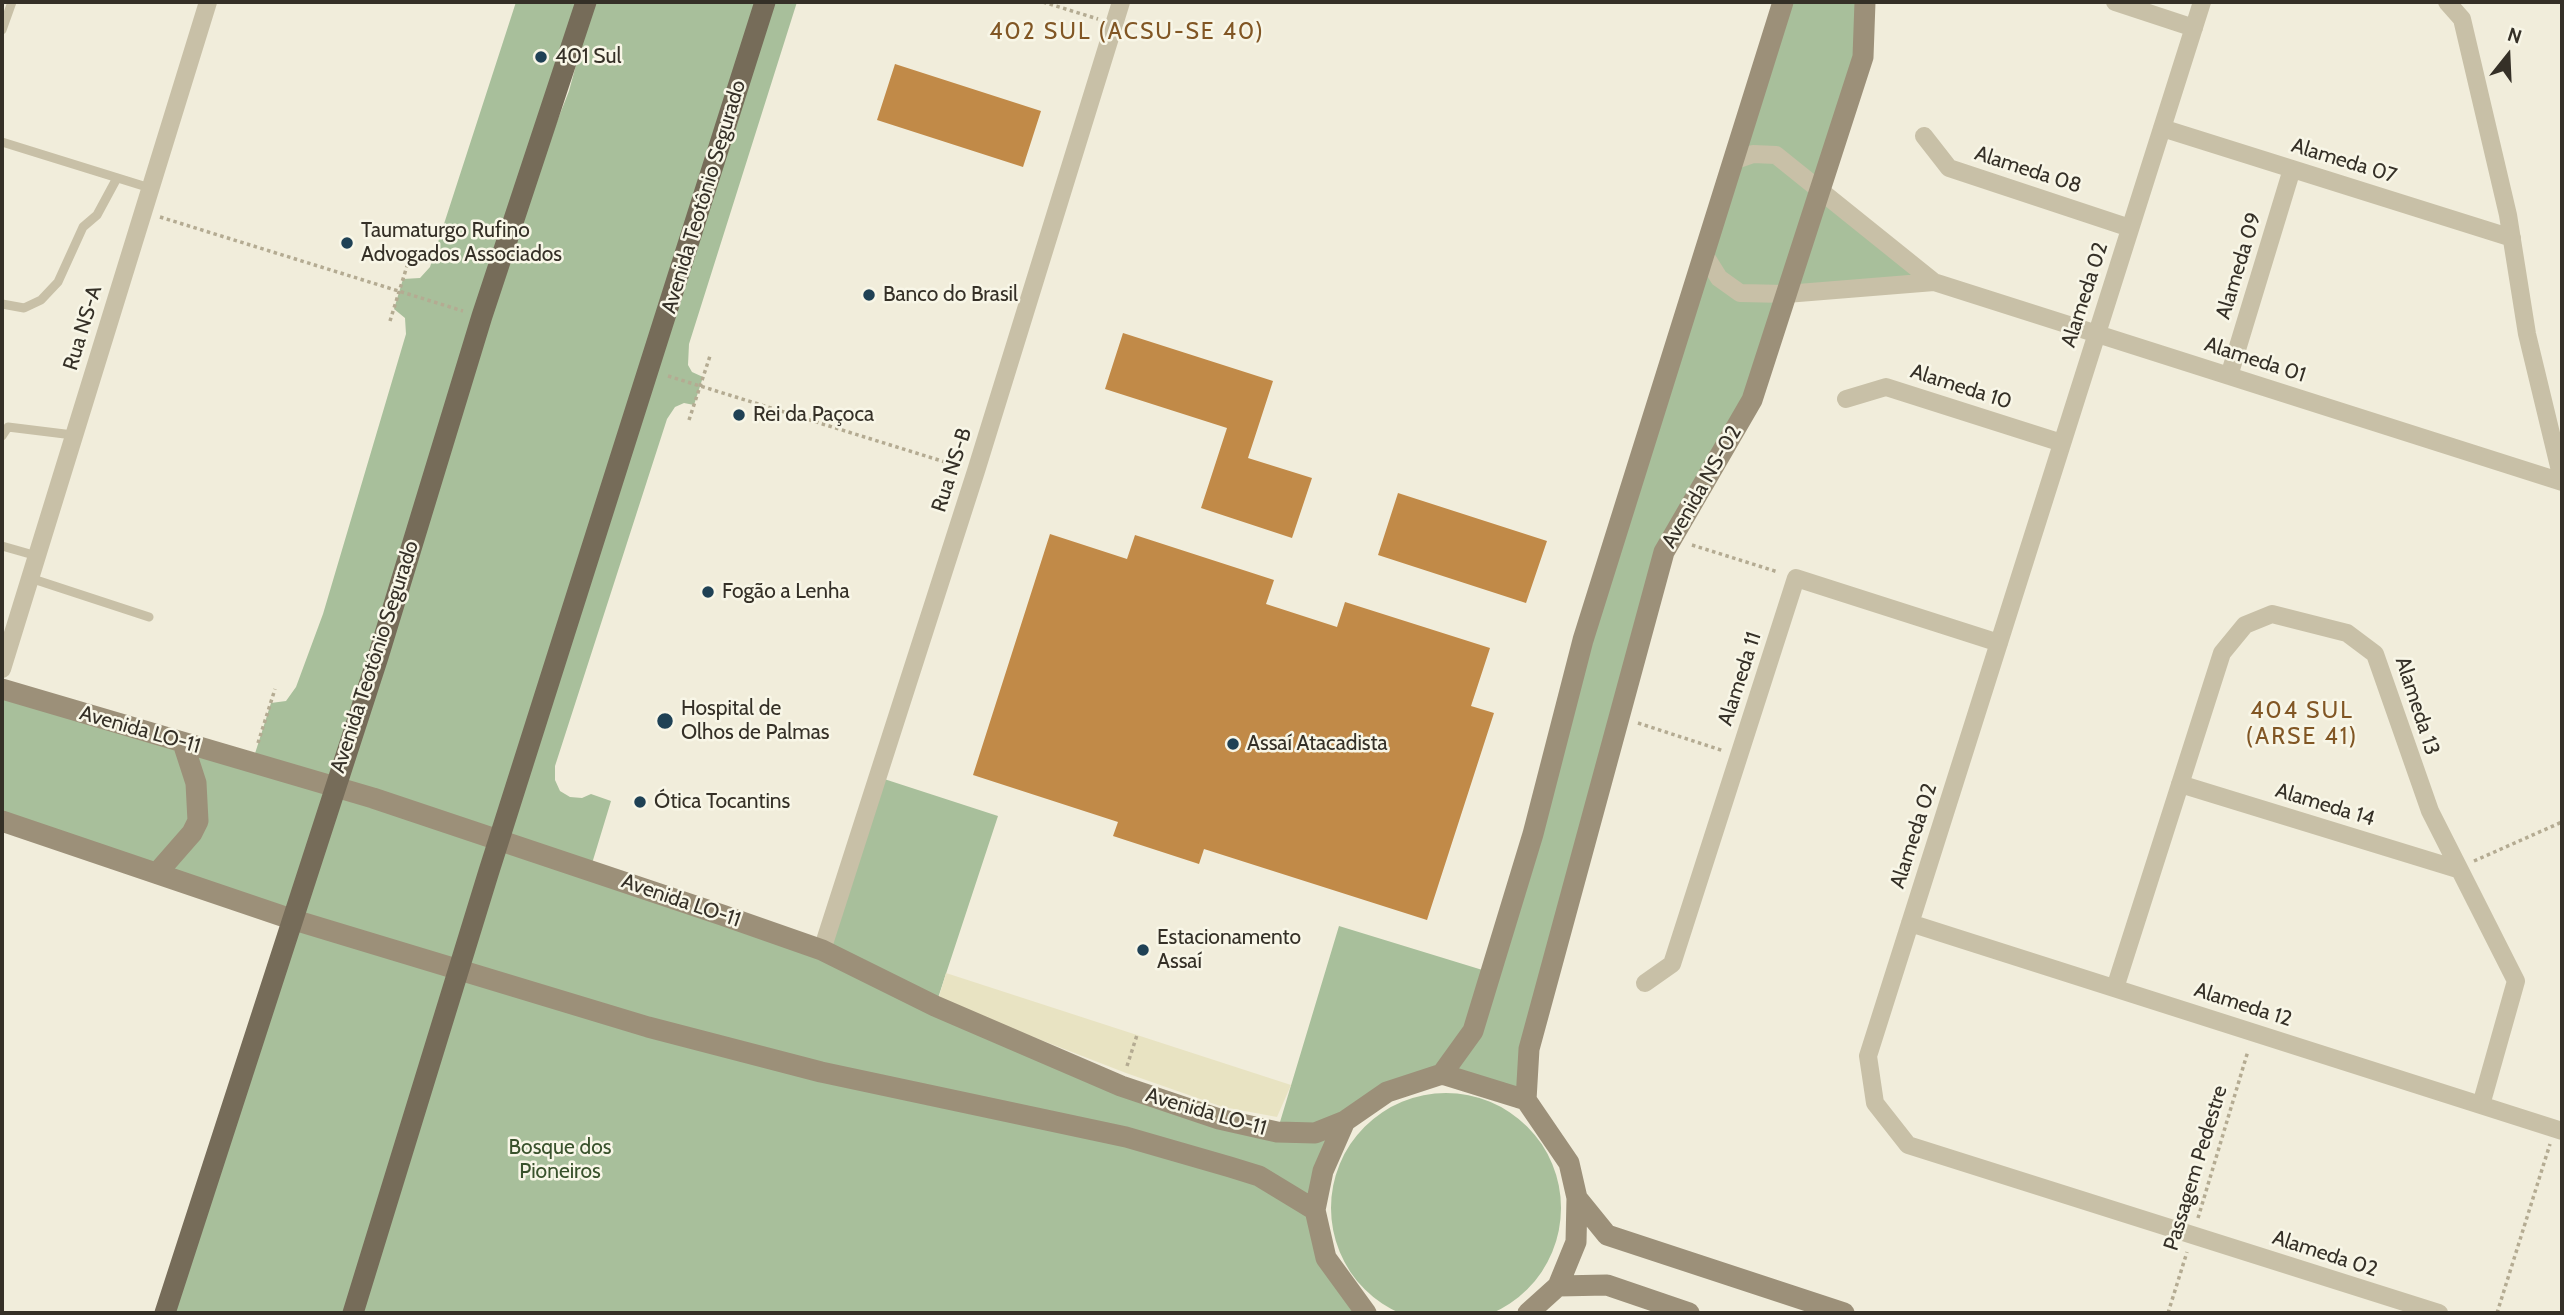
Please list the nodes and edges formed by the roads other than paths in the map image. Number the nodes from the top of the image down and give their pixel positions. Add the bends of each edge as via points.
1 (12, 2) edge
2 (208, 2) edge
3 (586, 2) edge
4 (765, 2) edge
5 (1121, 2) edge
6 (1783, 2) edge
7 (1865, 2) edge
8 (2115, 2) edge
9 (2202, 2) edge
10 (2447, 2) edge
11 (2194, 27) junction
12 (2, 30) edge
13 (2162, 128) junction
14 (1924, 136) dead end
15 (2, 142) edge
16 (1733, 162) junction
17 (2292, 169) junction
18 (117, 178) junction
19 (150, 188) junction
20 (1820, 191) junction
21 (2130, 228) junction
22 (2512, 238) junction
23 (1704, 254) junction
24 (1934, 282) junction
25 (1786, 294) junction
26 (2, 304) edge
27 (2097, 334) junction
28 (2229, 376) junction
29 (1846, 399) dead end
30 (74, 435) junction
31 (2, 436) edge
32 (2062, 443) junction
33 (2562, 481) edge
34 (2, 546) edge
35 (37, 556) junction
36 (30, 578) junction
37 (149, 617) dead end
38 (1999, 643) junction
39 (2, 669) edge
40 (2, 690) edge
41 (183, 743) junction
42 (2180, 784) junction
43 (334, 786) junction
44 (2, 821) edge
45 (499, 840) junction
46 (2456, 869) junction
47 (157, 873) junction
48 (291, 919) junction
49 (1910, 923) junction
50 (822, 950) junction
51 (457, 971) junction
52 (1645, 983) dead end
53 (2115, 988) junction
54 (1442, 1074) junction
55 (1526, 1100) junction
56 (2481, 1105) junction
57 (1345, 1121) junction
58 (2558, 1129) edge
59 (1577, 1198) junction
60 (1315, 1210) junction
61 (1558, 1286) junction
62 (165, 1313) edge
63 (353, 1313) edge
64 (1366, 1313) edge
65 (1528, 1313) edge
66 (1689, 1313) edge
67 (1844, 1313) edge
68 (2439, 1313) edge

1 - 12 lane
2 - 19 street, Rua NS-A
3 - 43 main road, Avenida Teotônio Segurado
4 - 45 main road, Avenida Teotônio Segurado
5 - 50 street, Rua NS-B
6 - 16 street
7 - 20 street, Avenida NS-02 via 1863,57
8 - 11 street
9 - 11 street, Alameda 02
10 - 22 street via 2462,19
11 - 13 street, Alameda 02
13 - 17 street, Alameda 07
13 - 21 street, Alameda 02
14 - 21 street, Alameda 08 via 1949,168
15 - 18 lane
16 - 20 street, Alameda 01 via 1753,154 1776,155
16 - 23 street
17 - 22 street, Alameda 07
17 - 28 street, Alameda 09
18 - 19 lane
18 - 26 lane via 97,215 83,227 58,282 41,300 24,308
19 - 30 street, Rua NS-A
20 - 24 street, Alameda 01
20 - 25 street, Avenida NS-02
21 - 27 street, Alameda 02
22 - 33 street via 2527,334
23 - 25 street, Alameda 01 via 1719,278 1740,293
23 - 54 street via 1583,640 1533,834 1473,1031
24 - 25 street, Alameda 01
24 - 27 street, Alameda 01
25 - 55 street, Avenida NS-02 via 1752,400 1664,552 1529,1049
27 - 28 street, Alameda 01
27 - 32 street, Alameda 02
28 - 33 street, Alameda 01
29 - 32 street, Alameda 10 via 1886,387
30 - 31 lane via 8,427
30 - 35 street, Rua NS-A
32 - 38 street, Alameda 02
34 - 35 lane
35 - 36 street, Rua NS-A
36 - 37 lane
36 - 39 street, Rua NS-A
38 - 49 street, Alameda 02
38 - 52 street, Alameda 11 via 1797,578 1672,964
40 - 41 street, Avenida LO-11
41 - 43 street, Avenida LO-11
41 - 47 street via 196,783 198,821
42 - 46 street, Alameda 14
42 - 46 street, Alameda 13 via 2222,653 2245,625 2272,614 2347,633 2375,654 2404,746
42 - 53 street, Alameda 13
43 - 45 street, Avenida LO-11
43 - 48 main road, Avenida Teotônio Segurado
44 - 47 street
45 - 50 street, Avenida LO-11
45 - 51 main road, Avenida Teotônio Segurado
46 - 56 street, Alameda 13 via 2516,981
47 - 48 street
48 - 51 street
48 - 62 main road, Avenida Teotônio Segurado
49 - 53 street, Alameda 12
49 - 68 street, Alameda 02 via 1868,1056 1875,1103 1908,1145
50 - 57 street, Avenida LO-11 via 935,1006 1121,1086 1219,1119 1278,1132 1315,1133
51 - 60 street via 821,1072 1126,1137 1259,1176
51 - 63 main road, Avenida Teotônio Segurado
53 - 56 street, Alameda 12
54 - 55 street
54 - 57 street, Avenida LO-11 via 1387,1092
55 - 59 street via 1569,1163
56 - 58 street, Alameda 12
57 - 60 street via 1323,1171
59 - 61 street via 1576,1242
59 - 67 street via 1607,1235
60 - 64 street via 1326,1258
61 - 65 street
61 - 66 street via 1607,1285

